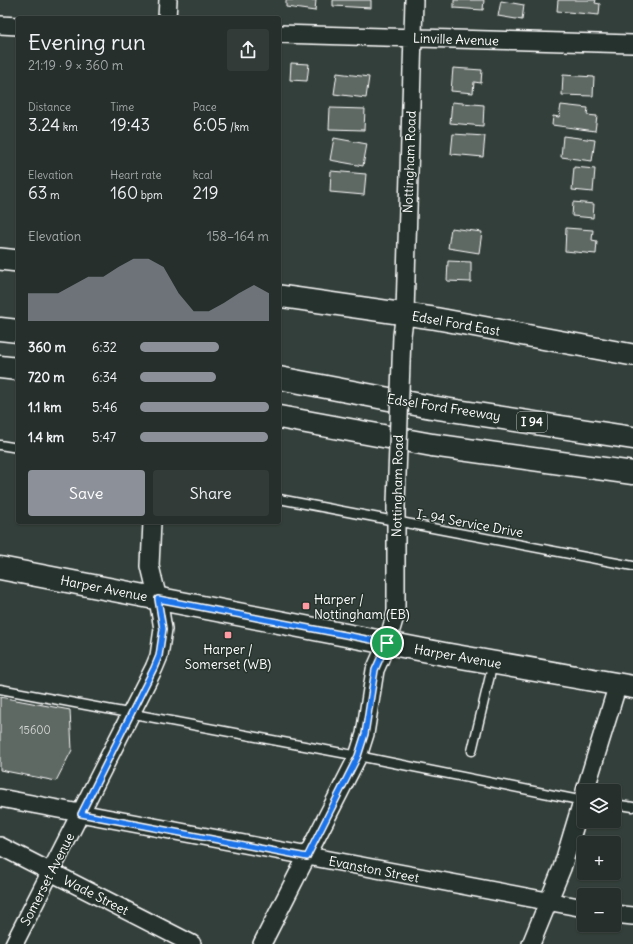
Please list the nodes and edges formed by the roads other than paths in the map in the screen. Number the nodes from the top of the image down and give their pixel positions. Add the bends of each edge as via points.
1 (168, 0) edge
2 (414, 0) edge
3 (167, 16) edge
4 (0, 25) edge
5 (16, 26) edge
6 (281, 34) edge
7 (413, 37) junction
8 (633, 44) edge
9 (0, 259) edge
10 (16, 261) edge
11 (281, 296) edge
12 (405, 313) junction
13 (0, 329) edge
14 (16, 331) edge
15 (633, 355) edge
16 (0, 367) edge
17 (16, 370) edge
18 (281, 378) edge
19 (281, 417) edge
20 (633, 438) edge
21 (0, 445) edge
22 (16, 448) edge
23 (633, 473) edge
24 (281, 499) edge
25 (396, 521) junction
26 (152, 524) edge
27 (633, 566) edge
28 (0, 568) edge
29 (158, 599) junction
30 (387, 643) junction
31 (493, 662) junction
32 (626, 685) edge
33 (0, 689) edge
34 (132, 713) junction
35 (472, 751) dead end
36 (358, 756) junction
37 (589, 784) edge
38 (577, 796) edge
39 (0, 798) edge
40 (621, 805) edge
41 (633, 807) edge
42 (81, 814) junction
43 (577, 820) edge
44 (0, 846) edge
45 (307, 857) junction
46 (51, 872) junction
47 (548, 902) junction
48 (577, 907) edge
49 (621, 915) edge
50 (633, 916) edge
51 (14, 944) edge
52 (192, 944) edge
53 (262, 944) edge
54 (531, 944) edge

1 - 3 street
2 - 7 street, Nottingham Road
4 - 5 street
6 - 7 street, Linville Avenue
7 - 8 street, Linville Avenue
7 - 12 street, Nottingham Road
9 - 10 street
11 - 12 street, Edsel Ford East
12 - 15 street, Edsel Ford East
12 - 25 street, Nottingham Road, bridge via 402,334
13 - 14 main road
16 - 17 main road
18 - 20 main road, Edsel Ford Freeway / I 94 via 431,406
19 - 23 main road via 432,445
21 - 22 lane
24 - 25 lane, I- 94 Service Drive
25 - 27 lane, I- 94 Service Drive
25 - 30 street, Nottingham Road via 396,613
26 - 29 street, Somerset Avenue via 150,566
28 - 29 main road, Harper Avenue
29 - 30 main road, Harper Avenue
29 - 34 street, Somerset Avenue via 163,629 159,656
30 - 31 main road, Harper Avenue
30 - 36 street, Nottingham Road via 375,670 365,734
31 - 32 main road, Harper Avenue
31 - 35 lane
32 - 37 street
33 - 34 lane
34 - 36 lane
34 - 42 street, Somerset Avenue
36 - 38 lane
36 - 45 street, Nottingham Road
39 - 42 street, Evanston Street
40 - 41 lane
42 - 45 street, Evanston Street
42 - 46 street, Somerset Avenue
43 - 47 street
44 - 46 street, Wade Street
45 - 47 street, Evanston Street
45 - 53 street, Nottingham Road
46 - 51 street, Somerset Avenue
46 - 52 street, Wade Street
47 - 48 street, Evanston Street
47 - 54 street
49 - 50 street

